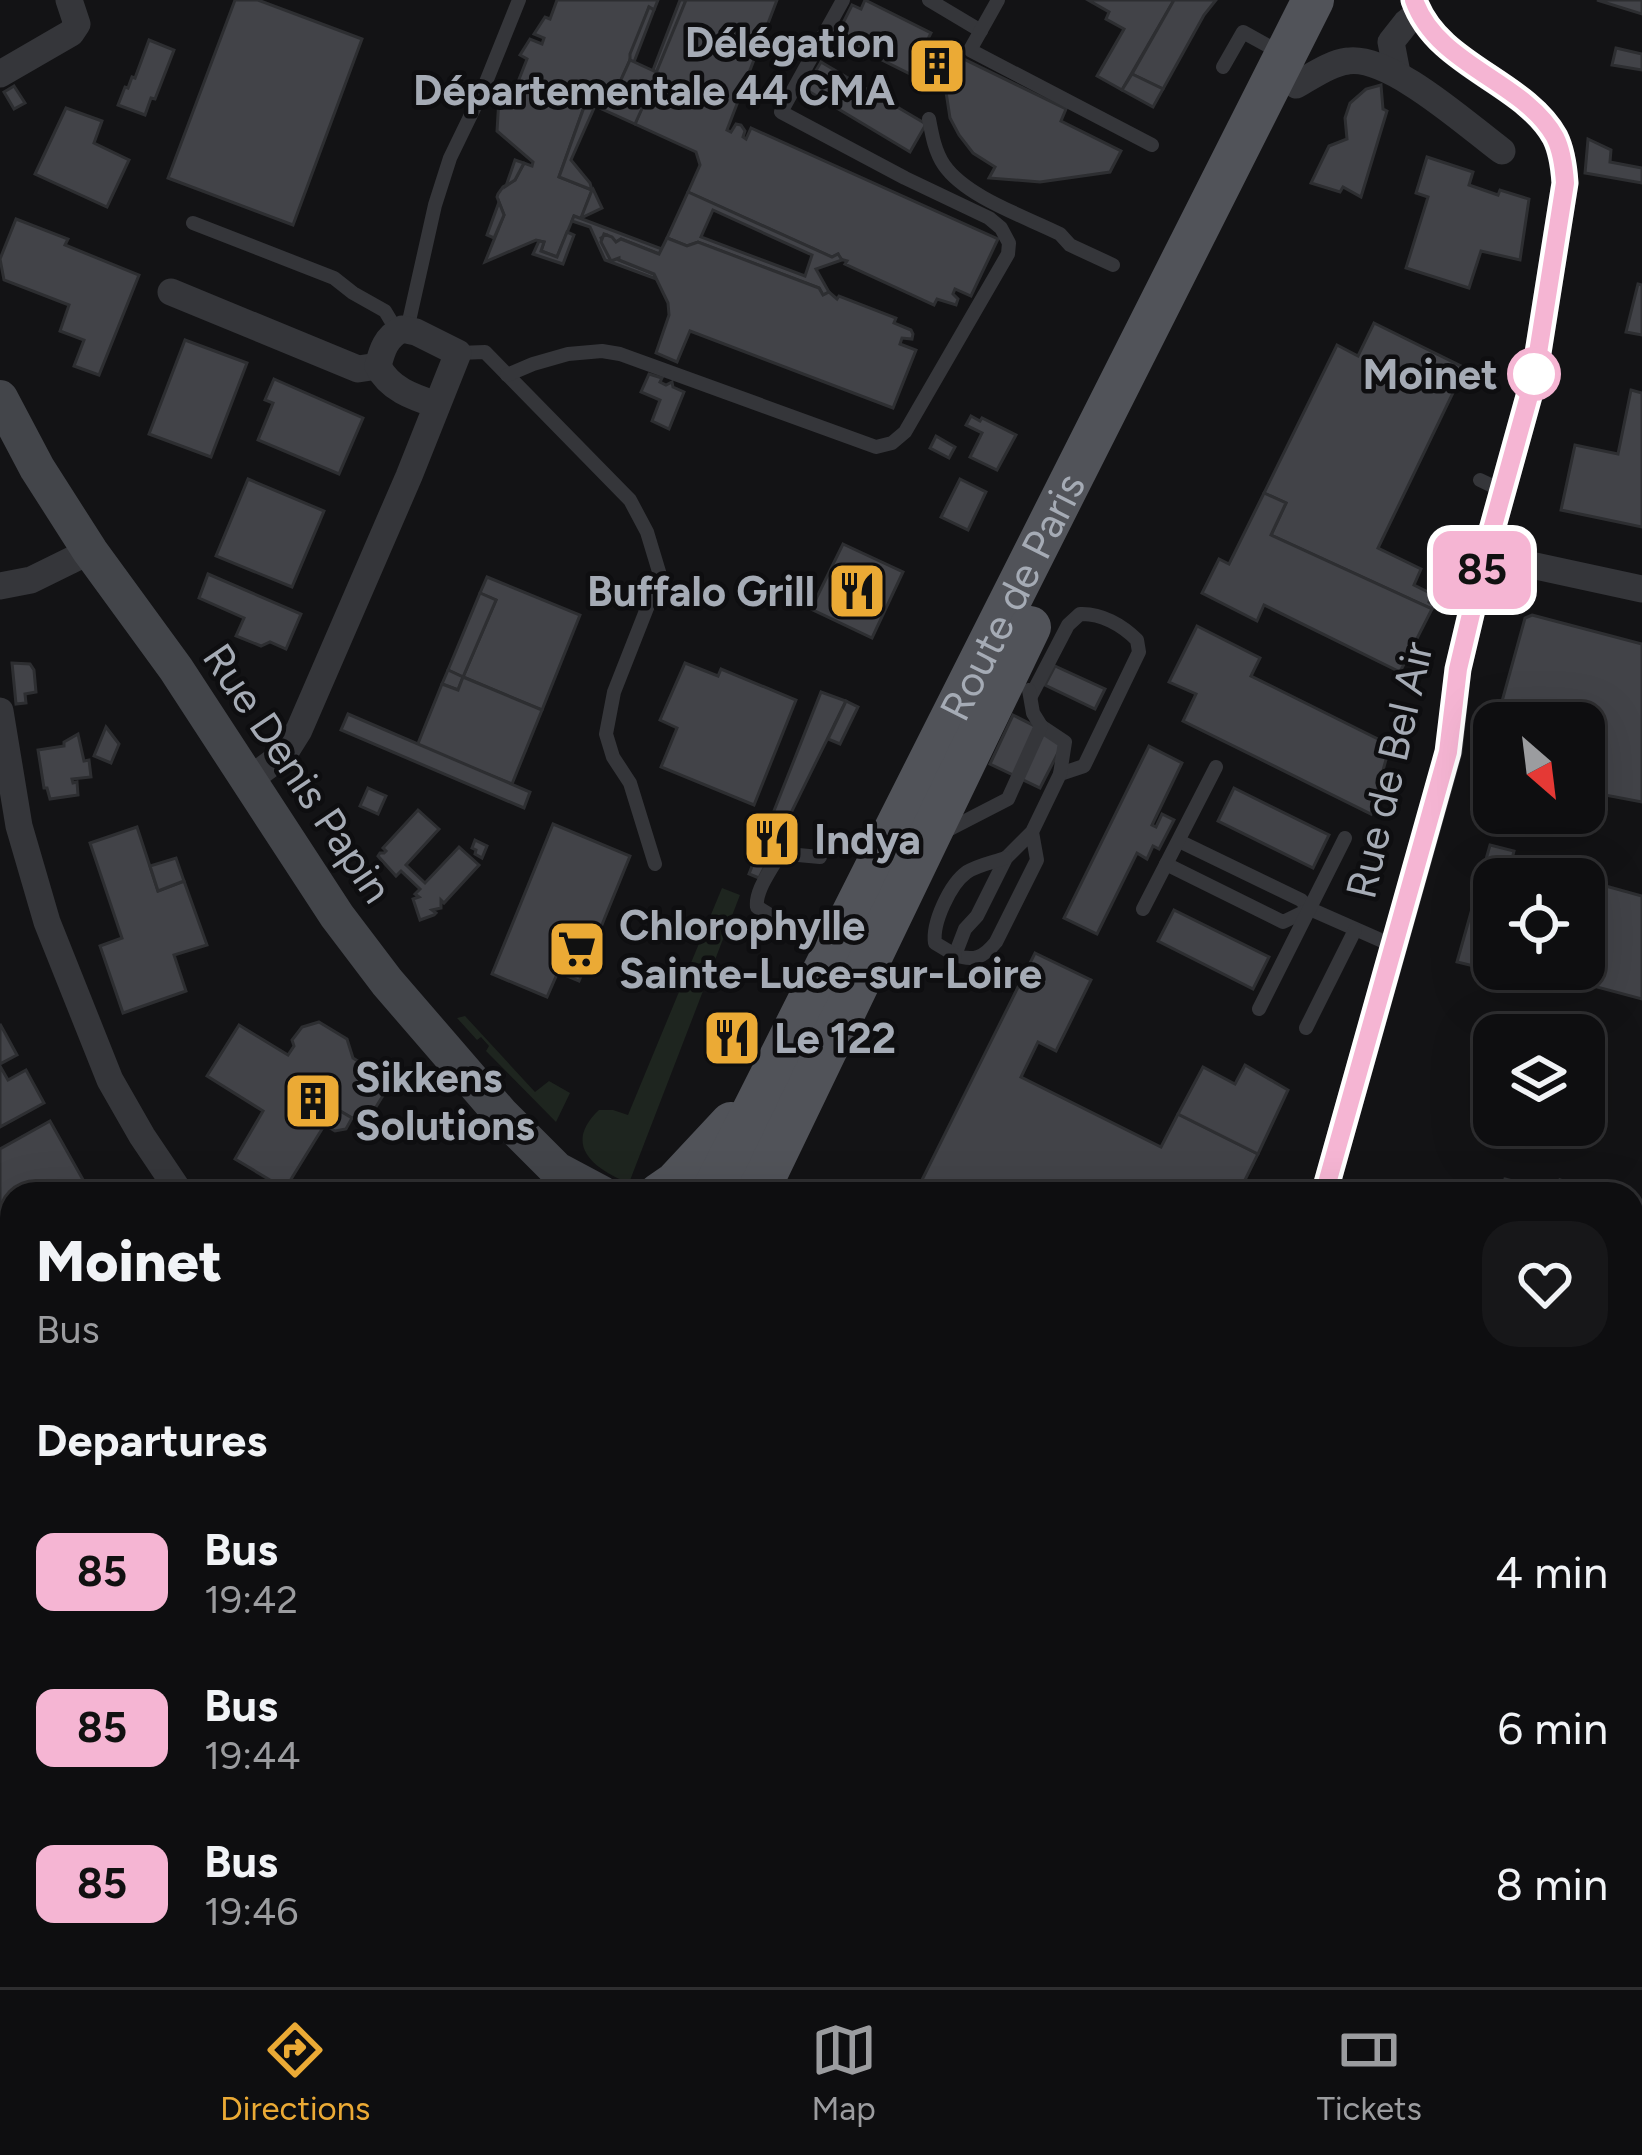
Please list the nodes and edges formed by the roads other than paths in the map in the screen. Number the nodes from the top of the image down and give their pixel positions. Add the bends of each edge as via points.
1 (519, 0) edge
2 (843, 0) edge
3 (929, 0) edge
4 (998, 0) edge
5 (1312, 0) edge
6 (1338, 0) edge
7 (1416, 6) edge
8 (73, 12) edge
9 (981, 31) junction
10 (1223, 67) dead end
11 (1290, 70) junction
12 (1396, 73) junction
13 (0, 74) edge
14 (929, 119) dead end
15 (1152, 146) dead end
16 (1502, 151) dead end
17 (193, 223) dead end
18 (1113, 265) dead end
19 (171, 292) dead end
20 (402, 331) junction
21 (458, 353) junction
22 (377, 366) junction
23 (507, 375) junction
24 (0, 398) edge
25 (437, 405) junction
26 (90, 551) junction
27 (1485, 555) junction
28 (0, 586) edge
29 (1642, 589) edge
30 (1023, 676) junction
31 (0, 711) edge
32 (1041, 726) junction
33 (1216, 767) dead end
34 (1060, 774) junction
35 (249, 780) junction
36 (1032, 832) junction
37 (1345, 838) dead end
38 (927, 841) junction
39 (1179, 841) junction
40 (820, 857) dead end
41 (1006, 858) junction
42 (655, 863) dead end
43 (1166, 864) junction
44 (1310, 909) junction
45 (1143, 910) dead end
46 (786, 925) dead end
47 (1355, 931) junction
48 (1394, 946) junction
49 (955, 955) junction
50 (1259, 1010) dead end
51 (1306, 1028) dead end
52 (762, 1092) junction
53 (173, 1182) edge
54 (564, 1182) edge
55 (676, 1182) edge
56 (717, 1182) edge
57 (766, 1182) edge
58 (1327, 1182) edge

1 - 20 lane via 450,158
2 - 23 lane via 781,112 989,218 1009,243 905,432 875,447 602,350
3 - 9 lane
4 - 9 lane
5 - 11 main road, Route de Paris
6 - 11 main road, Route de Paris
7 - 12 street via 1391,42
7 - 27 street, Rue de Bel Air via 1435,37 1541,118 1563,161 1534,378 1491,486
8 - 13 street via 71,33
9 - 15 lane via 970,50
10 - 11 lane via 1243,32
11 - 12 street via 1354,59
11 - 30 main road, Route de Paris
11 - 52 main road, Route de Paris
12 - 16 street
14 - 18 lane via 955,177
17 - 20 lane via 334,278
19 - 22 street via 358,369
20 - 21 street
20 - 22 street via 383,346
21 - 23 lane via 485,352
21 - 25 street
22 - 25 street via 410,396
23 - 42 lane via 630,500 660,574 606,734
24 - 26 street, Rue Denis Papin
25 - 35 street via 299,730 284,754
26 - 28 street via 32,580
26 - 35 street, Rue Denis Papin
27 - 29 street
27 - 48 street, Rue de Bel Air via 1448,752
30 - 32 lane
30 - 34 lane via 1080,614 1115,623 1137,640 1139,652 1084,766
30 - 38 main road, Route de Paris
31 - 53 street via 19,826 47,922 110,1080
32 - 34 lane via 1065,742
32 - 38 lane via 1009,799
33 - 39 lane
34 - 36 lane
35 - 54 street, Rue Denis Papin via 387,982
36 - 41 lane
36 - 49 lane via 1036,860 996,942 976,958
37 - 44 lane
38 - 57 main road, Route de Paris
39 - 43 lane
39 - 44 lane
40 - 46 lane via 778,857 756,900
41 - 49 lane
41 - 49 lane via 956,884 933,932 935,943
43 - 44 lane via 1283,922
43 - 45 lane
44 - 47 lane
44 - 50 lane
47 - 48 lane
47 - 51 lane
48 - 58 street, Rue de Bel Air
52 - 55 main road
52 - 56 main road, Route de Paris

